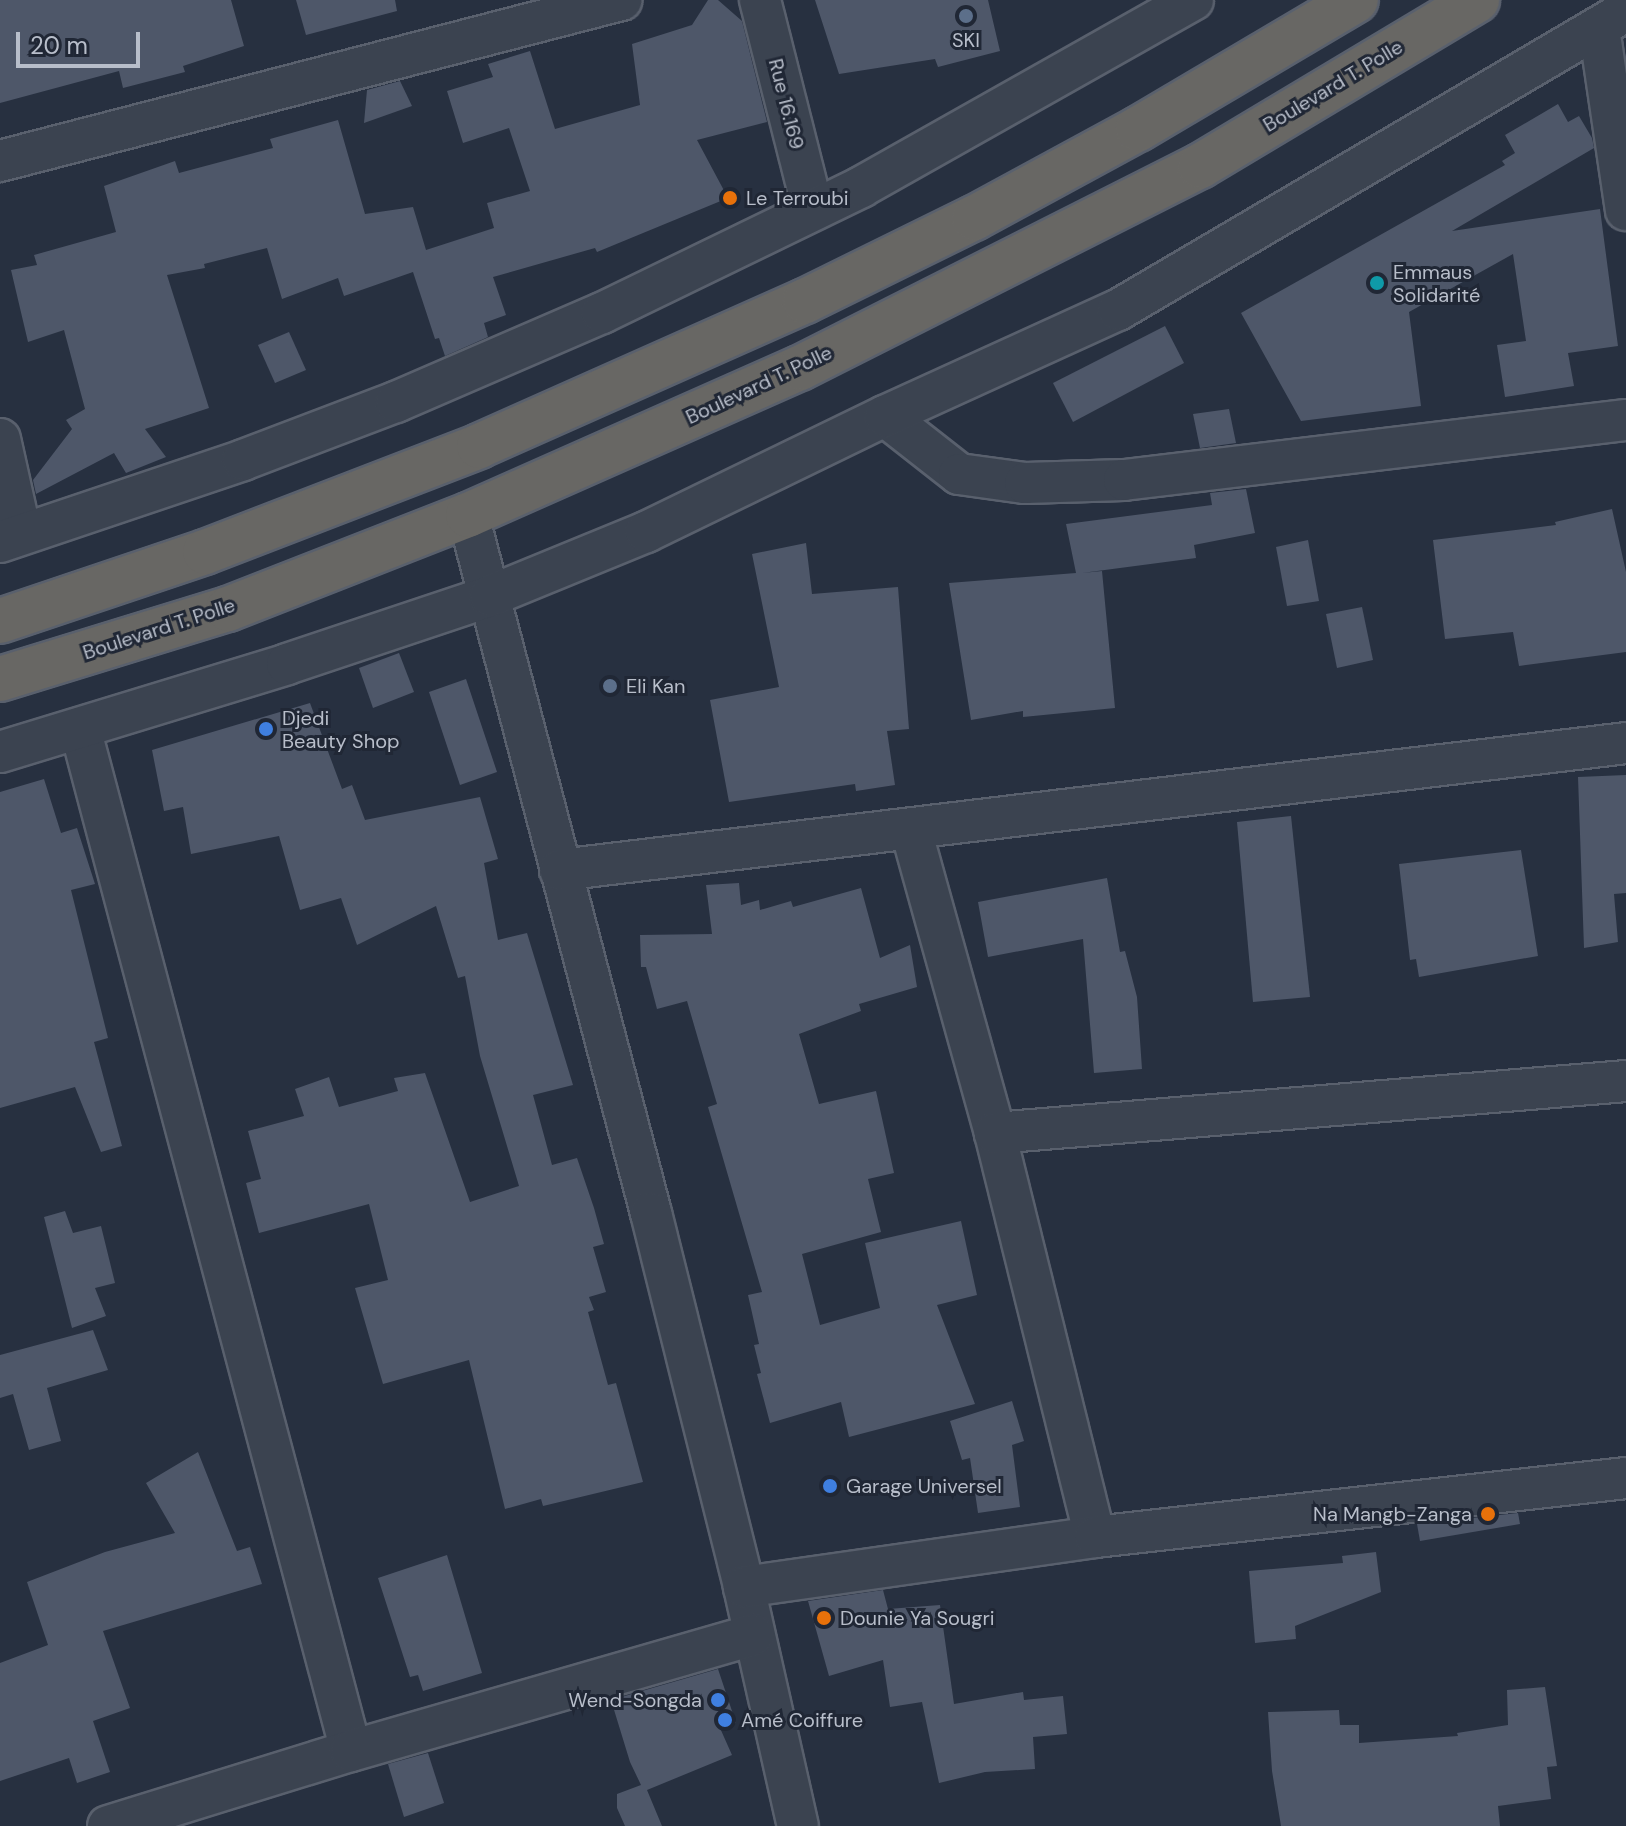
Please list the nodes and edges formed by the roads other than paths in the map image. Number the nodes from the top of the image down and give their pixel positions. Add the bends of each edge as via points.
1 (621, 0) edge
2 (760, 0) edge
3 (1193, 0) edge
4 (1356, 0) edge
5 (1477, 0) edge
6 (1613, 19) edge
7 (0, 161) edge
8 (813, 209) junction
9 (1626, 210) edge
10 (885, 416) junction
11 (1626, 420) edge
12 (0, 439) edge
13 (468, 515) junction
14 (10, 538) edge
15 (490, 596) junction
16 (0, 621) edge
17 (0, 679) edge
18 (80, 728) junction
19 (1626, 743) edge
20 (0, 752) edge
21 (911, 830) junction
22 (560, 870) junction
23 (1626, 1081) edge
24 (995, 1133) junction
25 (1626, 1478) edge
26 (1095, 1537) junction
27 (744, 1587) junction
28 (754, 1635) junction
29 (351, 1751) junction
30 (108, 1826) edge
31 (798, 1826) edge

1 - 7 street
2 - 8 street, Rue 16.169
3 - 8 street
4 - 16 highway via 1097,152 777,314 479,446 205,552
5 - 13 highway, Boulevard T. Polle via 1200,166 997,271 800,368
6 - 9 street
6 - 10 street via 1118,310
8 - 14 street via 602,313 396,402
10 - 11 street via 959,474 1025,483 1124,480
10 - 15 street via 646,532
12 - 14 street
13 - 15 street
13 - 17 highway, Boulevard T. Polle via 228,609
15 - 18 street
15 - 22 street
18 - 20 street
18 - 29 street
19 - 21 street
21 - 22 street
21 - 24 street
22 - 27 street
23 - 24 street
24 - 26 street
25 - 26 street
26 - 27 street
27 - 28 street
28 - 29 street
28 - 31 street
29 - 30 street

